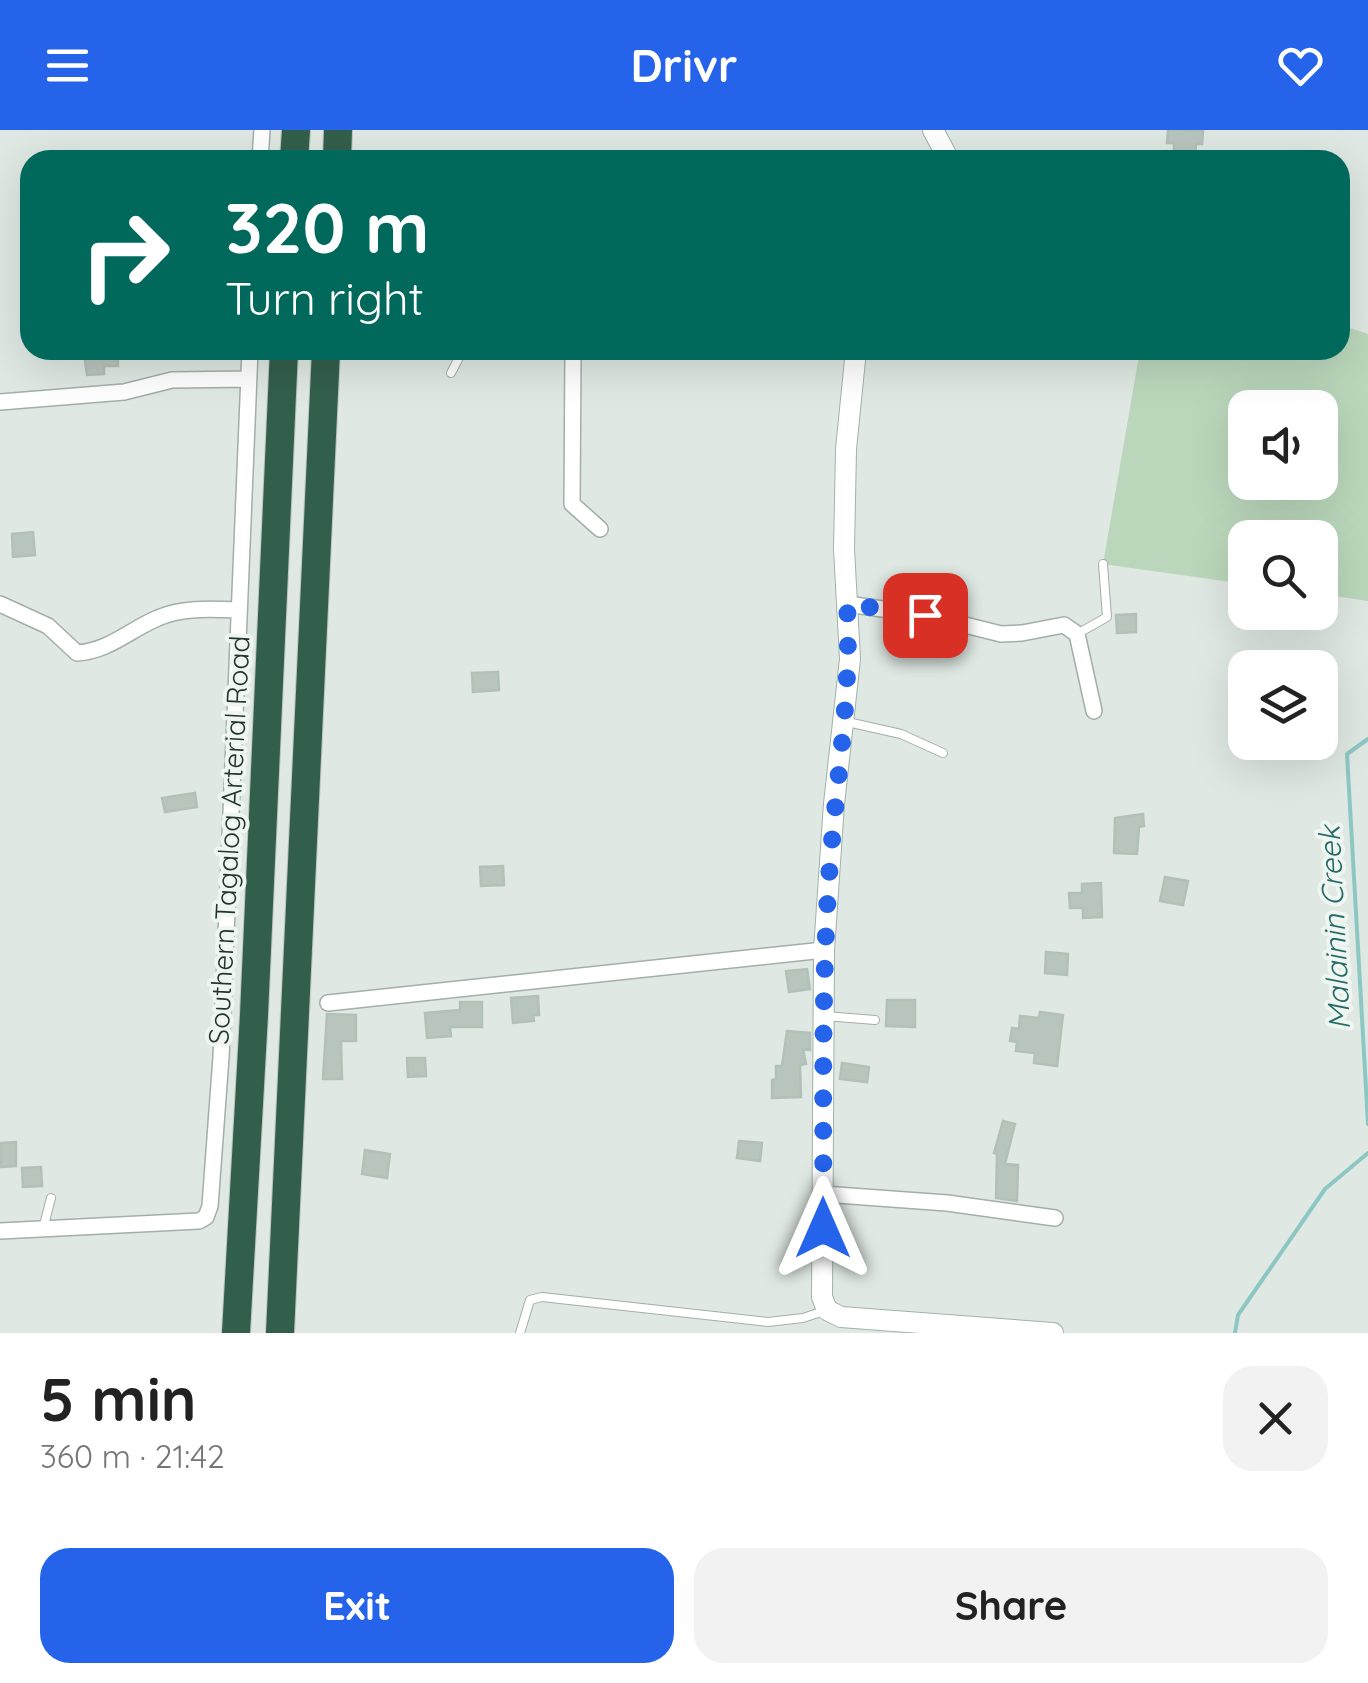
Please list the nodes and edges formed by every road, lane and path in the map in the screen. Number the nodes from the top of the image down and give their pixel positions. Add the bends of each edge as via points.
1 (249, 360) edge
2 (284, 360) edge
3 (326, 360) edge
4 (458, 360) edge
5 (573, 360) edge
6 (855, 360) edge
7 (452, 372) dead end
8 (248, 379) junction
9 (0, 402) edge
10 (600, 529) dead end
11 (1103, 564) dead end
12 (0, 604) edge
13 (847, 604) junction
14 (238, 610) junction
15 (1077, 634) junction
16 (1094, 711) dead end
17 (843, 722) junction
18 (943, 752) dead end
19 (824, 950) junction
20 (328, 1003) dead end
21 (824, 1016) junction
22 (875, 1020) dead end
23 (823, 1194) junction
24 (51, 1198) dead end
25 (1054, 1218) dead end
26 (43, 1229) junction
27 (0, 1231) edge
28 (827, 1310) junction
29 (236, 1333) edge
30 (280, 1333) edge
31 (520, 1333) edge
32 (1053, 1333) edge

1 - 8 street
2 - 29 highway, Southern Tagalog Arterial Road
3 - 30 highway
4 - 7 lane
5 - 10 street via 572,504
6 - 13 street via 846,449
8 - 9 street via 172,380 124,392
8 - 14 street
11 - 15 lane via 1106,617
12 - 14 street via 48,626 77,652 96,651 161,616
13 - 15 street via 1001,634 1056,624
13 - 17 street
14 - 26 street via 210,1206 199,1221
15 - 16 street
17 - 18 lane via 901,734
17 - 19 street
19 - 20 street
19 - 21 street
21 - 22 lane
21 - 23 street
23 - 25 street
23 - 28 street
24 - 26 lane
26 - 27 street
28 - 31 lane via 768,1322 542,1297 530,1300
28 - 32 street via 841,1317

